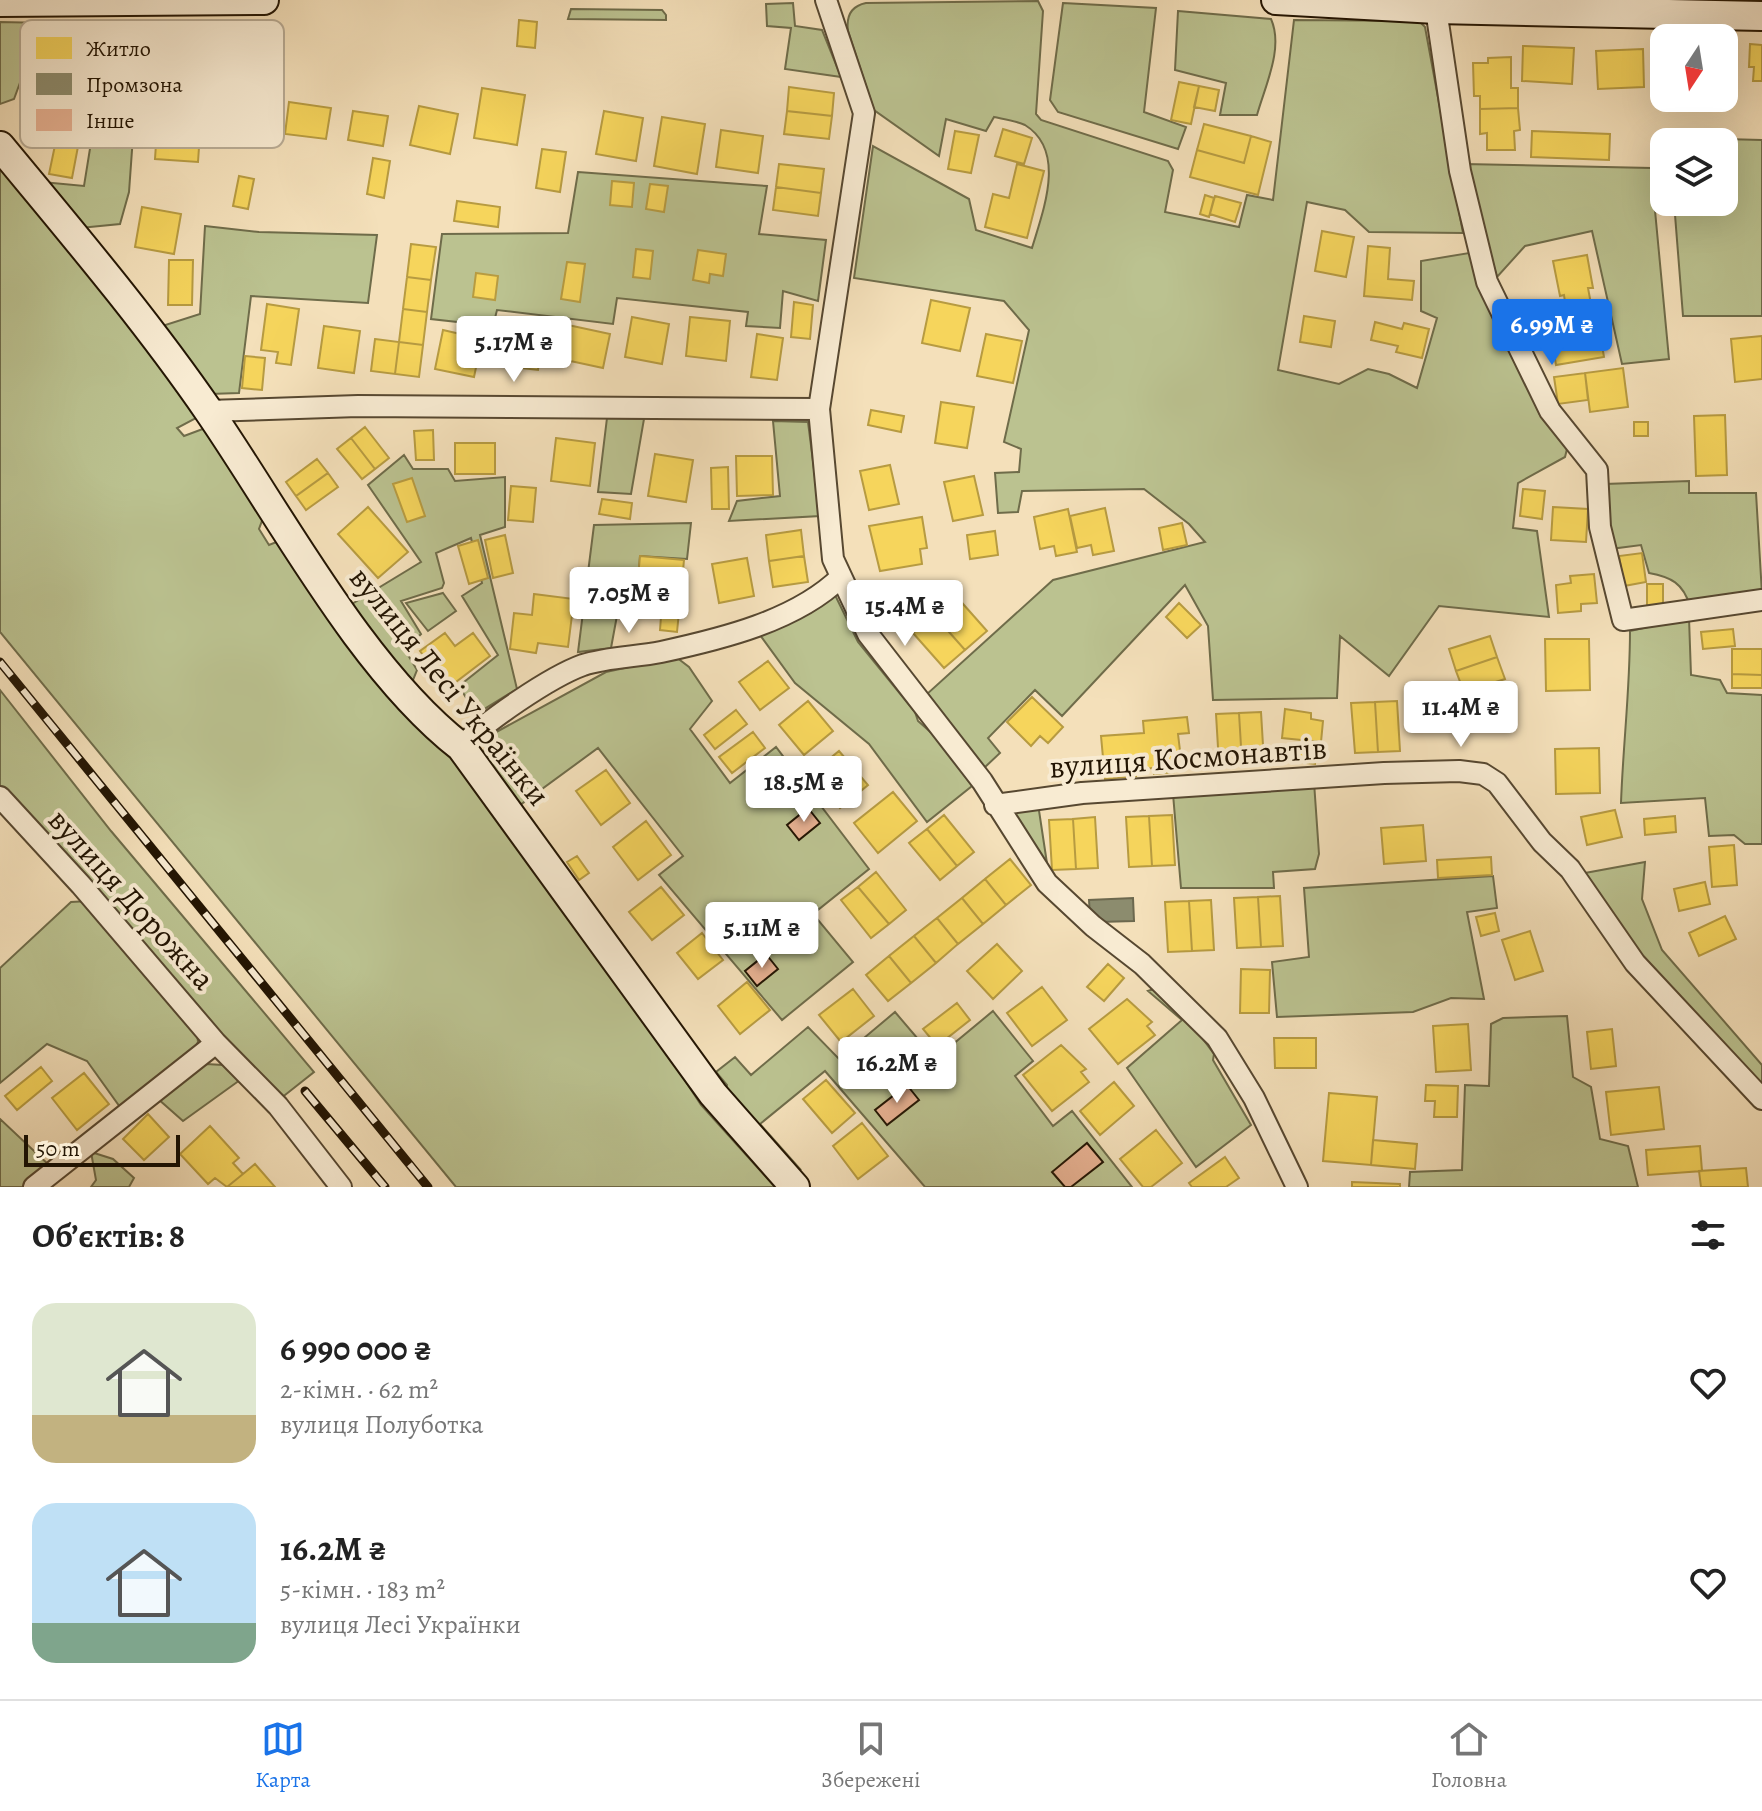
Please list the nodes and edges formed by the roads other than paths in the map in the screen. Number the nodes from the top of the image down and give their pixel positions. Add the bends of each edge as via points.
1 (264, 0) edge
2 (826, 0) edge
3 (1276, 0) edge
4 (196, 1) edge
5 (0, 2) edge
6 (1396, 2) edge
7 (1436, 9) junction
8 (1762, 16) edge
9 (0, 146) edge
10 (819, 409) junction
11 (208, 411) junction
12 (841, 577) junction
13 (1762, 600) edge
14 (461, 747) junction
15 (0, 797) edge
16 (995, 805) junction
17 (216, 1043) junction
18 (1762, 1099) edge
19 (34, 1187) edge
20 (341, 1187) edge
21 (795, 1187) edge
22 (1297, 1187) edge

1 - 4 street
2 - 10 street via 864,113
3 - 6 street
4 - 5 street
6 - 7 street
7 - 8 street
7 - 13 street via 1460,171 1487,282 1550,411 1597,470 1600,527 1623,620
9 - 11 street, вулиця Лесі Українки
10 - 11 street via 358,406
10 - 12 street via 833,559
11 - 14 street, вулиця Лесі Українки via 361,639 437,729
12 - 14 street via 758,625 583,665 488,721
12 - 16 street via 868,634
14 - 21 street, вулиця Лесі Українки via 713,1094
15 - 17 street, вулиця Дорожна
16 - 18 street, вулиця Космонавтів via 1082,793 1384,773 1483,774 1497,783 1570,869 1635,963
16 - 22 street via 1047,883 1142,964 1217,1038 1254,1098
17 - 19 street
17 - 20 street, вулиця Дорожна via 278,1106

